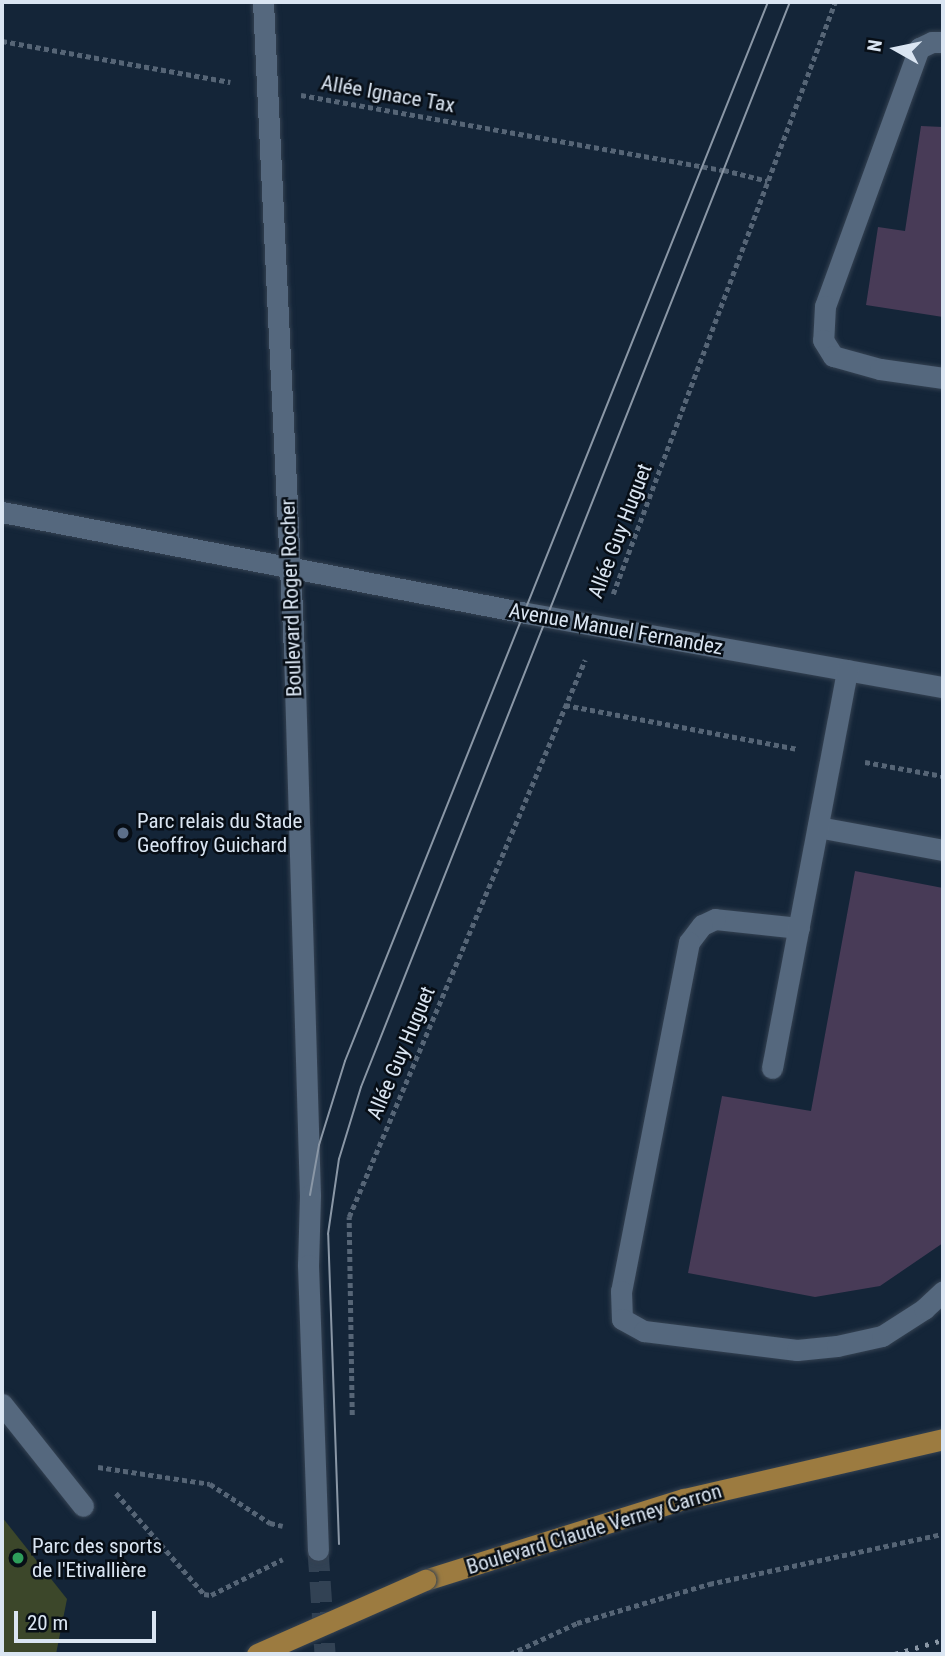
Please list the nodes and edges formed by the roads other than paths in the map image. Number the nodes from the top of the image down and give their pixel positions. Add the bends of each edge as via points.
1 (263, 2) edge
2 (943, 42) edge
3 (943, 378) edge
4 (2, 512) edge
5 (290, 566) junction
6 (848, 670) junction
7 (943, 687) edge
8 (818, 827) junction
9 (943, 850) edge
10 (799, 928) junction
11 (772, 1068) dead end
12 (943, 1291) edge
13 (2, 1404) edge
14 (943, 1439) edge
15 (83, 1506) dead end
16 (318, 1550) tunnel mouth
17 (257, 1654) edge

1 - 5 street, Boulevard Roger Rocher
2 - 3 street via 932,41 919,48 825,306 823,340 833,356 880,369
4 - 5 street, Avenue Manuel Fernandez
5 - 6 street, Avenue Manuel Fernandez
5 - 16 street, Boulevard Roger Rocher
6 - 7 street, Avenue Manuel Fernandez
6 - 8 street
8 - 9 street
8 - 10 street
10 - 11 street
10 - 12 street via 715,919 702,925 689,942 621,1292 622,1319 644,1331 797,1350 882,1336
13 - 15 street
14 - 17 main road, Boulevard Claude Verney Carron, bridge via 684,1499 425,1580

